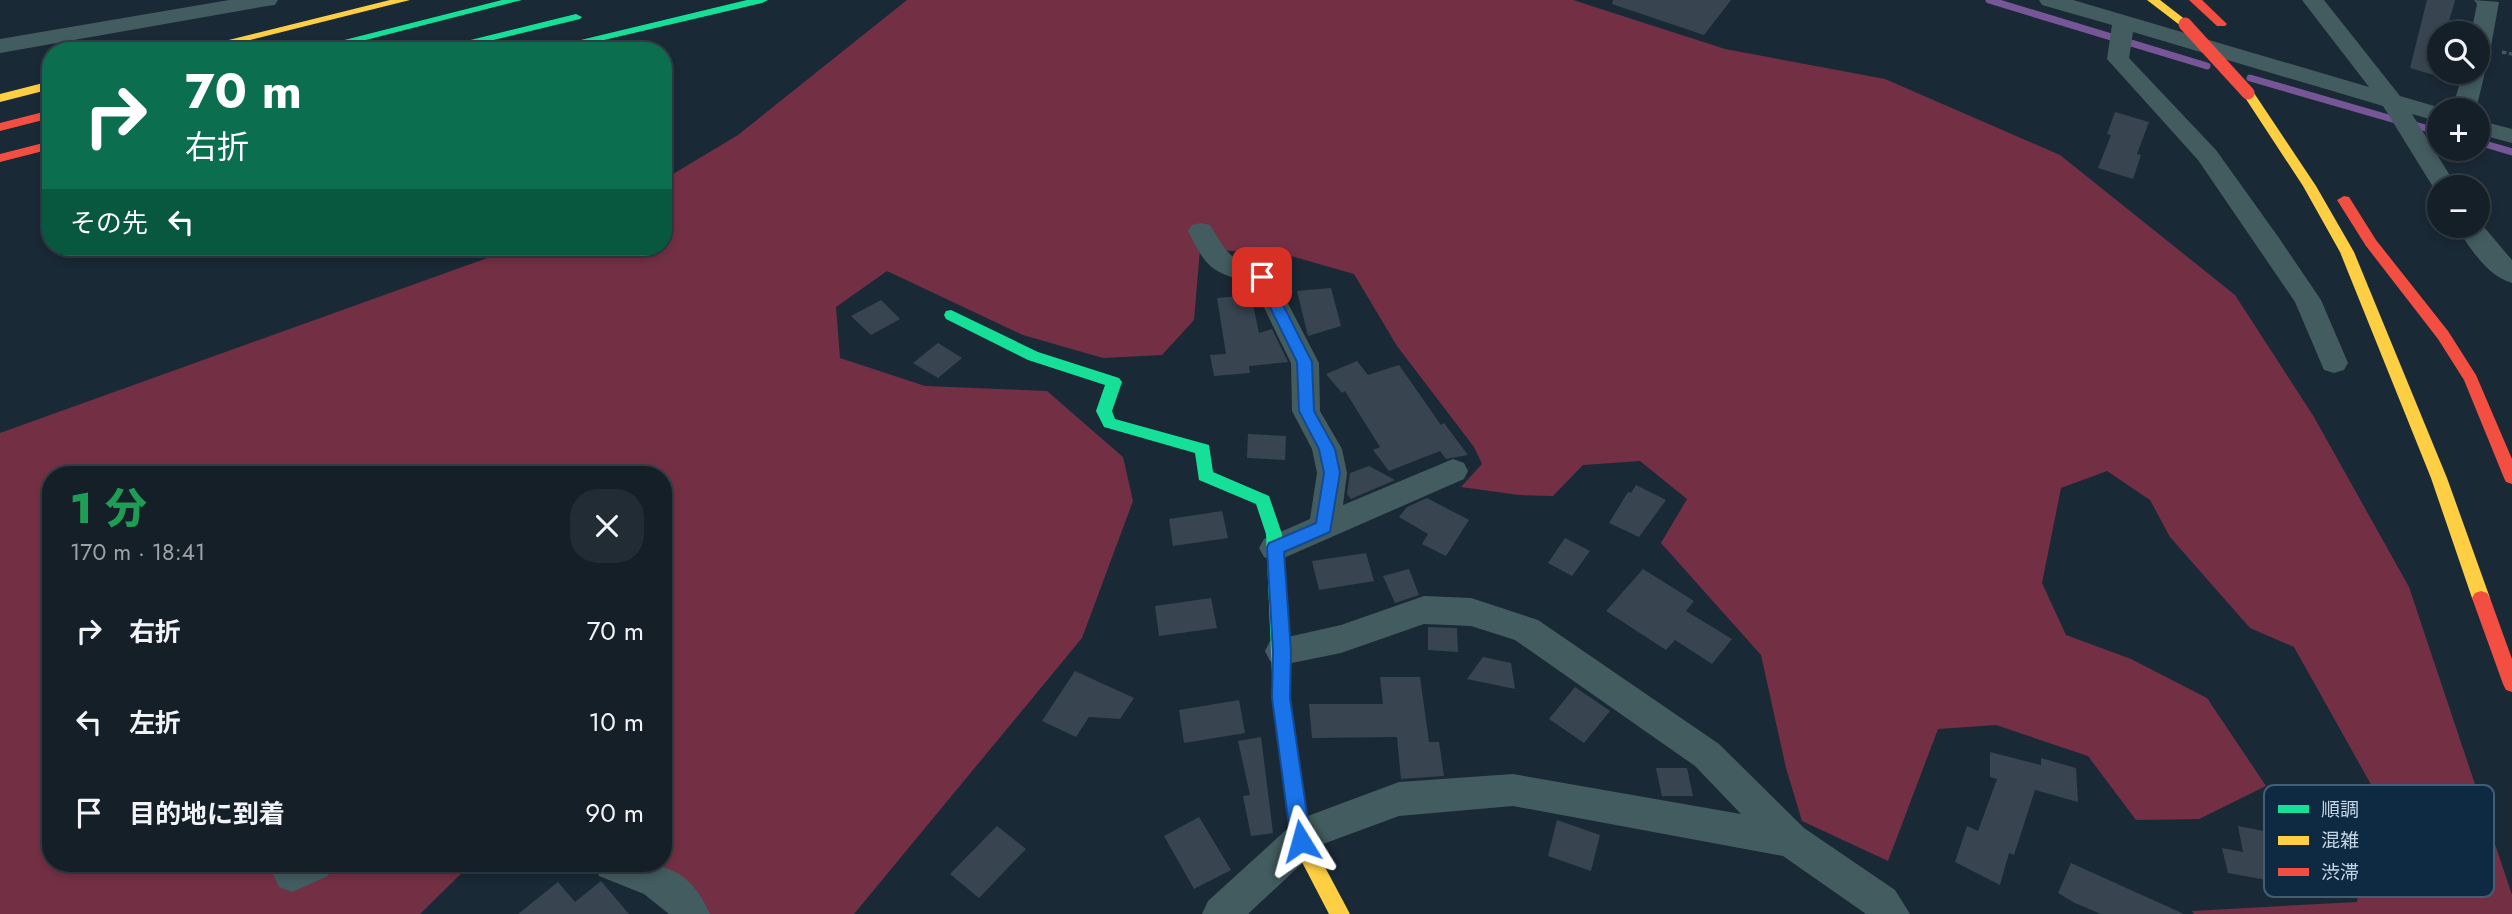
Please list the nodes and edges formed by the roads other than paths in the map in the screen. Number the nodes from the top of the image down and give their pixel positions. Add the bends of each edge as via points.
1 (267, 0) edge
2 (404, 0) edge
3 (516, 0) edge
4 (762, 0) edge
5 (2050, 0) edge
6 (2153, 0) edge
7 (2163, 0) edge
8 (2195, 0) edge
9 (2203, 0) edge
10 (2313, 0) edge
11 (2485, 0) edge
12 (595, 13) dead end
13 (2485, 21) edge
14 (2124, 22) junction
15 (2185, 24) junction
16 (2221, 24) junction
17 (228, 42) edge
18 (344, 42) edge
19 (471, 42) edge
20 (580, 42) edge
21 (0, 46) edge
22 (2267, 83) dead end
23 (42, 87) edge
24 (0, 98) edge
25 (2391, 100) junction
26 (2427, 111) edge
27 (42, 116) edge
28 (0, 127) edge
29 (2490, 130) edge
30 (2512, 136) edge
31 (42, 147) edge
32 (0, 158) edge
33 (2438, 175) edge
34 (2336, 187) dead end
35 (1201, 231) dead end
36 (2478, 238) edge
37 (2512, 274) edge
38 (951, 315) dead end
39 (2334, 363) dead end
40 (1453, 471) dead end
41 (2512, 478) edge
42 (1324, 527) junction
43 (1275, 548) junction
44 (1282, 652) junction
45 (2512, 682) edge
46 (1791, 840) junction
47 (1301, 841) junction
48 (642, 872) edge
49 (691, 914) edge
50 (1221, 914) edge
51 (1340, 914) edge
52 (1891, 914) edge

1 - 21 street
2 - 17 main road
3 - 18 main road
4 - 20 main road
5 - 14 street
6 - 15 main road
7 - 15 main road
8 - 16 main road
9 - 16 main road
10 - 25 street
11 - 13 street
12 - 19 main road
14 - 25 street
14 - 39 street via 2118,59 2207,155 2262,232 2308,300
15 - 45 main road, bridge via 2248,93 2347,252 2439,478
16 - 22 main road
23 - 24 main road
25 - 26 street
25 - 33 street
27 - 28 main road
29 - 30 street
31 - 32 main road
34 - 41 main road via 2371,243 2443,335 2471,379
35 - 42 street via 1214,260 1262,277 1305,362 1306,411 1327,449 1332,473
36 - 37 street
38 - 43 main road via 1033,356 1114,382 1104,411 1109,424 1203,449 1205,475 1263,500
40 - 42 street
42 - 43 street
43 - 44 main road
44 - 46 street via 1341,639 1424,610 1471,612 1526,630 1707,755
44 - 47 main road via 1281,698
46 - 47 street via 1513,790 1399,799 1310,832
46 - 52 street via 1882,902
47 - 50 street
47 - 51 main road
48 - 49 street via 687,904

